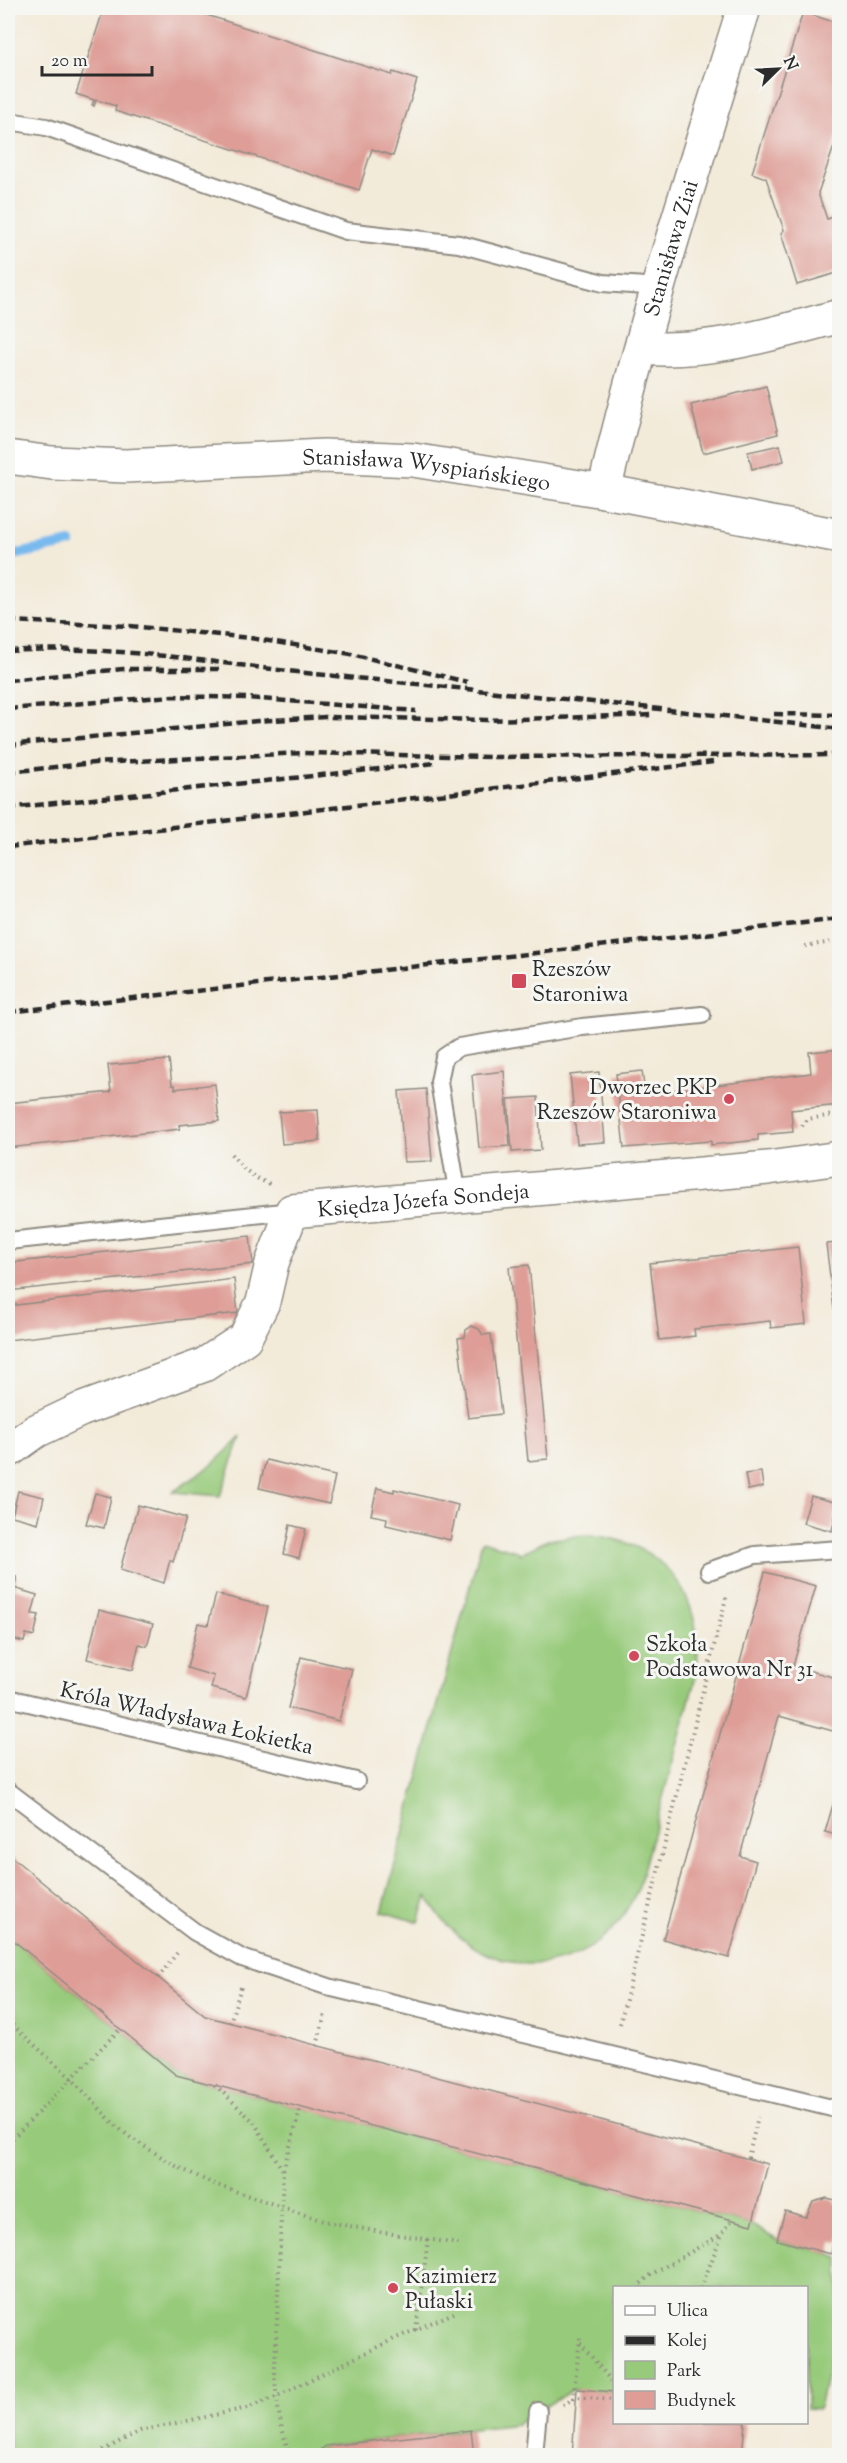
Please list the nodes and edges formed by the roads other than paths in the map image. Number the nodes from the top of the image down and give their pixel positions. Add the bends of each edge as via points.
1 (744, 8) edge
2 (8, 123) edge
3 (659, 287) junction
4 (840, 316) edge
5 (642, 348) junction
6 (8, 458) edge
7 (604, 491) junction
8 (840, 536) edge
9 (702, 1015) dead end
10 (840, 1158) edge
11 (458, 1196) junction
12 (292, 1210) junction
13 (8, 1241) edge
14 (8, 1451) edge
15 (840, 1549) edge
16 (709, 1571) dead end
17 (8, 1698) edge
18 (356, 1781) dead end
19 (8, 1791) edge
20 (840, 2110) edge
21 (538, 2411) dead end
22 (534, 2456) edge

1 - 3 street, Stanisława Ziai
2 - 3 lane via 46,127 346,231 459,244 603,283
3 - 5 street, Stanisława Ziai
4 - 5 street via 746,340 668,351
5 - 7 street, Stanisława Ziai
6 - 7 street, Stanisława Wyspiańskiego via 126,466 324,456 413,460
7 - 8 street, Stanisława Wyspiańskiego
9 - 11 lane via 571,1028 459,1047 444,1057 439,1082
10 - 11 street, Księdza Józefa Sondeja
11 - 12 street, Księdza Józefa Sondeja
12 - 13 lane, Księdza Józefa Sondeja
12 - 14 street via 272,1263 263,1302 245,1338 204,1365 80,1410 36,1431
15 - 16 lane via 755,1555
17 - 18 lane, Króla Władysława Łokietka
19 - 20 lane via 195,1932 249,1960 332,1988
21 - 22 lane

